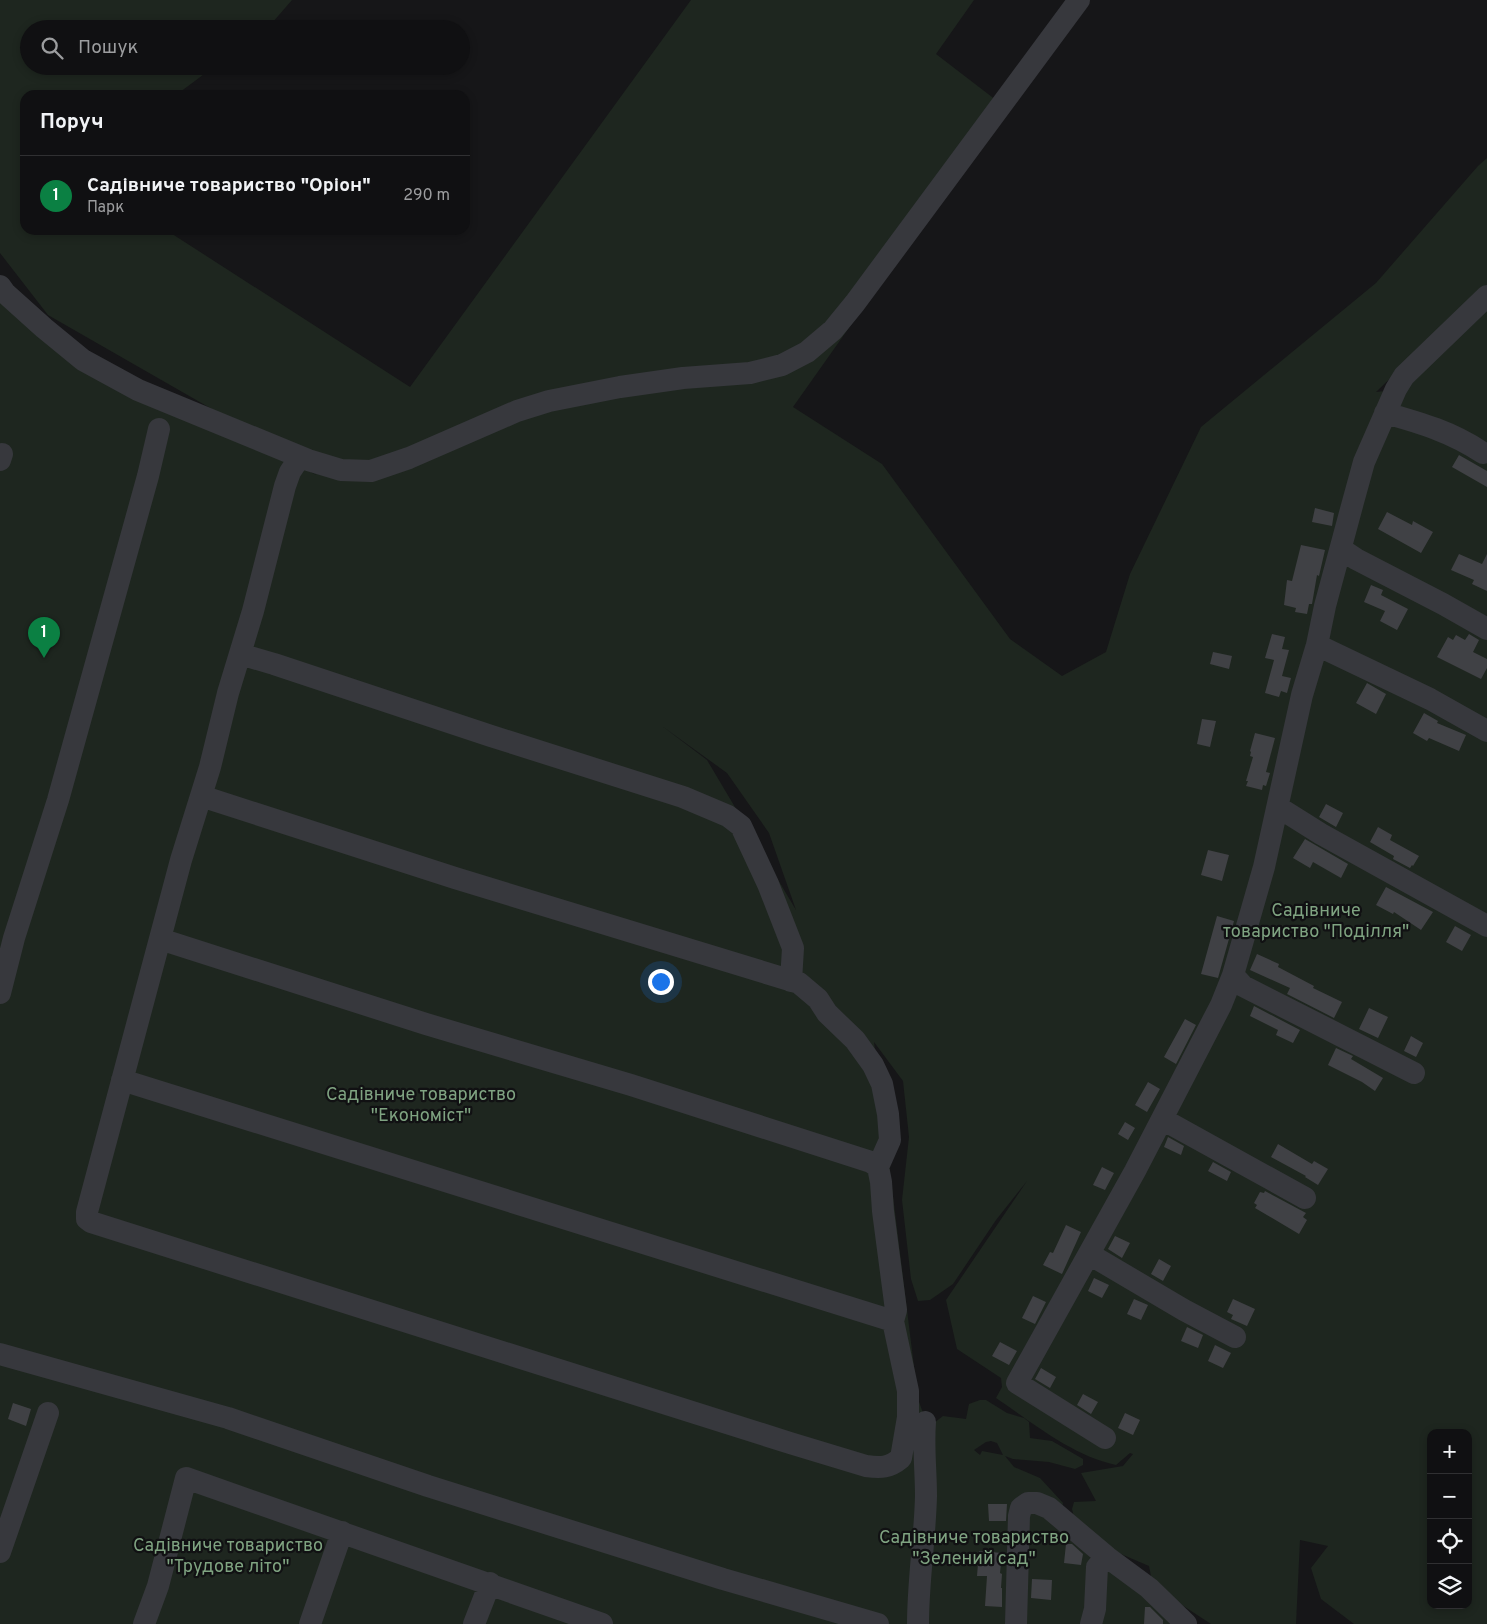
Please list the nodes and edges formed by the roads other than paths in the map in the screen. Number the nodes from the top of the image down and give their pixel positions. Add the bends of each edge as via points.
1 (1079, 0) edge
2 (0, 286) edge
3 (1487, 296) edge
4 (1385, 413) junction
5 (159, 430) dead end
6 (1483, 453) dead end
7 (300, 457) junction
8 (1341, 549) junction
9 (1487, 629) edge
10 (1317, 645) junction
11 (240, 654) junction
12 (1487, 731) edge
13 (201, 796) junction
14 (1278, 807) junction
15 (1487, 926) edge
16 (7, 936) edge
17 (160, 939) junction
18 (1233, 975) junction
19 (791, 981) junction
20 (0, 993) edge
21 (1414, 1073) dead end
22 (122, 1080) junction
23 (1162, 1119) junction
24 (878, 1167) junction
25 (1305, 1198) dead end
26 (1089, 1254) junction
27 (892, 1321) junction
28 (1235, 1337) dead end
29 (0, 1354) edge
30 (48, 1412) dead end
31 (925, 1422) dead end
32 (1105, 1438) dead end
33 (342, 1532) junction
34 (0, 1552) edge
35 (1107, 1557) junction
36 (490, 1583) junction
37 (144, 1624) edge
38 (310, 1624) edge
39 (474, 1624) edge
40 (602, 1624) edge
41 (878, 1624) edge
42 (918, 1624) edge
43 (1016, 1624) edge
44 (1091, 1624) edge
45 (1186, 1624) edge

1 - 7 street via 855,303 833,330 807,352 782,365 750,374 684,378 549,401 371,471 340,470
2 - 7 street via 5,294 82,360 138,390
3 - 4 street via 1404,376
4 - 6 street via 1436,428
4 - 8 street via 1364,462
5 - 16 street via 58,800
7 - 11 street via 285,486
8 - 9 street
8 - 10 street
10 - 12 street via 1430,699
10 - 14 street via 1302,696
11 - 13 street
11 - 19 street via 683,797 728,816 741,826 793,948
13 - 17 street
13 - 19 street
14 - 15 street
14 - 18 street
16 - 20 street
17 - 22 street
17 - 24 street via 631,1085 845,1153
18 - 21 street via 1243,986
18 - 23 street via 1221,1005
19 - 24 street via 799,983 818,999 827,1013 855,1040 882,1084 890,1140
22 - 27 street
22 - 27 street via 86,1212 91,1222 790,1444 866,1466 892,1466 901,1458 908,1417 908,1391
23 - 25 street
23 - 26 street
24 - 27 street via 896,1310
26 - 28 street
26 - 32 street via 1017,1383
29 - 41 street via 228,1418 428,1486
30 - 34 street
31 - 42 street via 926,1496
33 - 36 street
33 - 37 street via 186,1478 158,1586
33 - 38 street
35 - 43 street via 1049,1508 1037,1503 1021,1508
35 - 44 street via 1097,1567
35 - 45 street via 1149,1588
36 - 39 street
36 - 40 street

